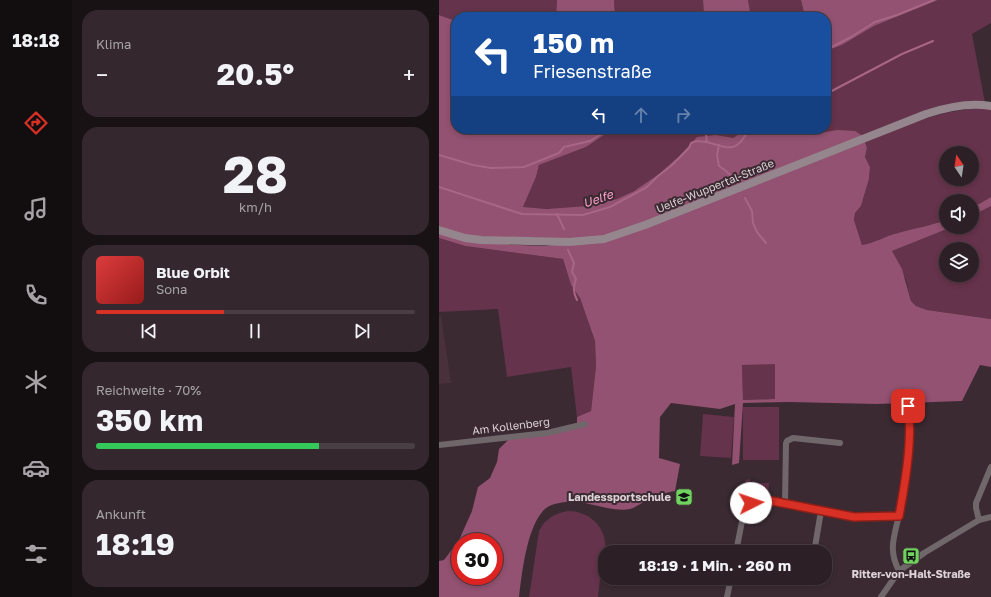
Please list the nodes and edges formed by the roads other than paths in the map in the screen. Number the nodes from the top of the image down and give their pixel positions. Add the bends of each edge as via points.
1 (991, 106) edge
2 (439, 230) edge
3 (908, 406) dead end
4 (585, 424) dead end
5 (840, 443) dead end
6 (439, 445) edge
7 (991, 467) edge
8 (785, 504) junction
9 (821, 511) junction
10 (899, 516) junction
11 (991, 517) edge
12 (979, 520) junction
13 (737, 545) edge
14 (815, 545) edge
15 (899, 571) junction
16 (730, 585) edge
17 (727, 597) edge
18 (881, 597) edge

1 - 2 main road, Uelfe-Wuppertal-Straße via 963,105 933,112 645,225 604,238 564,242 481,240
3 - 10 street via 909,436
4 - 6 street, Am Kollenberg via 547,433
5 - 8 street via 793,438 787,441
7 - 12 street via 976,503
8 - 9 street
8 - 13 street via 760,500 749,504 744,511
9 - 10 street via 854,517
9 - 14 street
10 - 15 street via 892,548
11 - 12 street
12 - 15 street via 942,541
15 - 18 street
16 - 17 street

